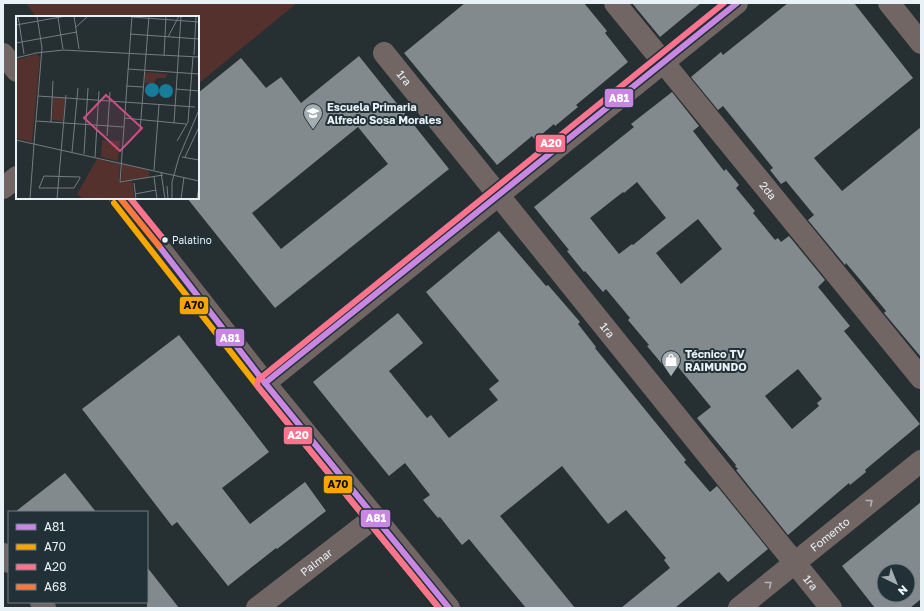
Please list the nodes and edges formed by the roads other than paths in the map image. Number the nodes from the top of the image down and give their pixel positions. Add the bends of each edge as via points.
1 (616, 3) edge
2 (737, 3) edge
3 (889, 3) edge
4 (921, 43) edge
5 (384, 53) dead end
6 (3, 54) edge
7 (664, 62) junction
8 (16, 69) edge
9 (16, 178) edge
10 (3, 188) edge
11 (498, 195) junction
12 (121, 199) edge
13 (921, 378) edge
14 (265, 383) junction
15 (921, 461) edge
16 (375, 517) junction
17 (795, 563) junction
18 (258, 608) edge
19 (449, 608) edge
20 (739, 608) edge
21 (831, 608) edge

1 - 7 street, 2da
2 - 7 street
3 - 4 street
5 - 11 street, 1ra
6 - 8 street
7 - 11 street
7 - 13 street, 2da
9 - 10 street
11 - 14 street
11 - 17 street, 1ra
12 - 14 street
14 - 16 street
17 -> 15 street, Fomento
16 - 18 street, Palmar
16 - 19 street
20 -> 17 street, Fomento
17 - 21 street, 1ra

